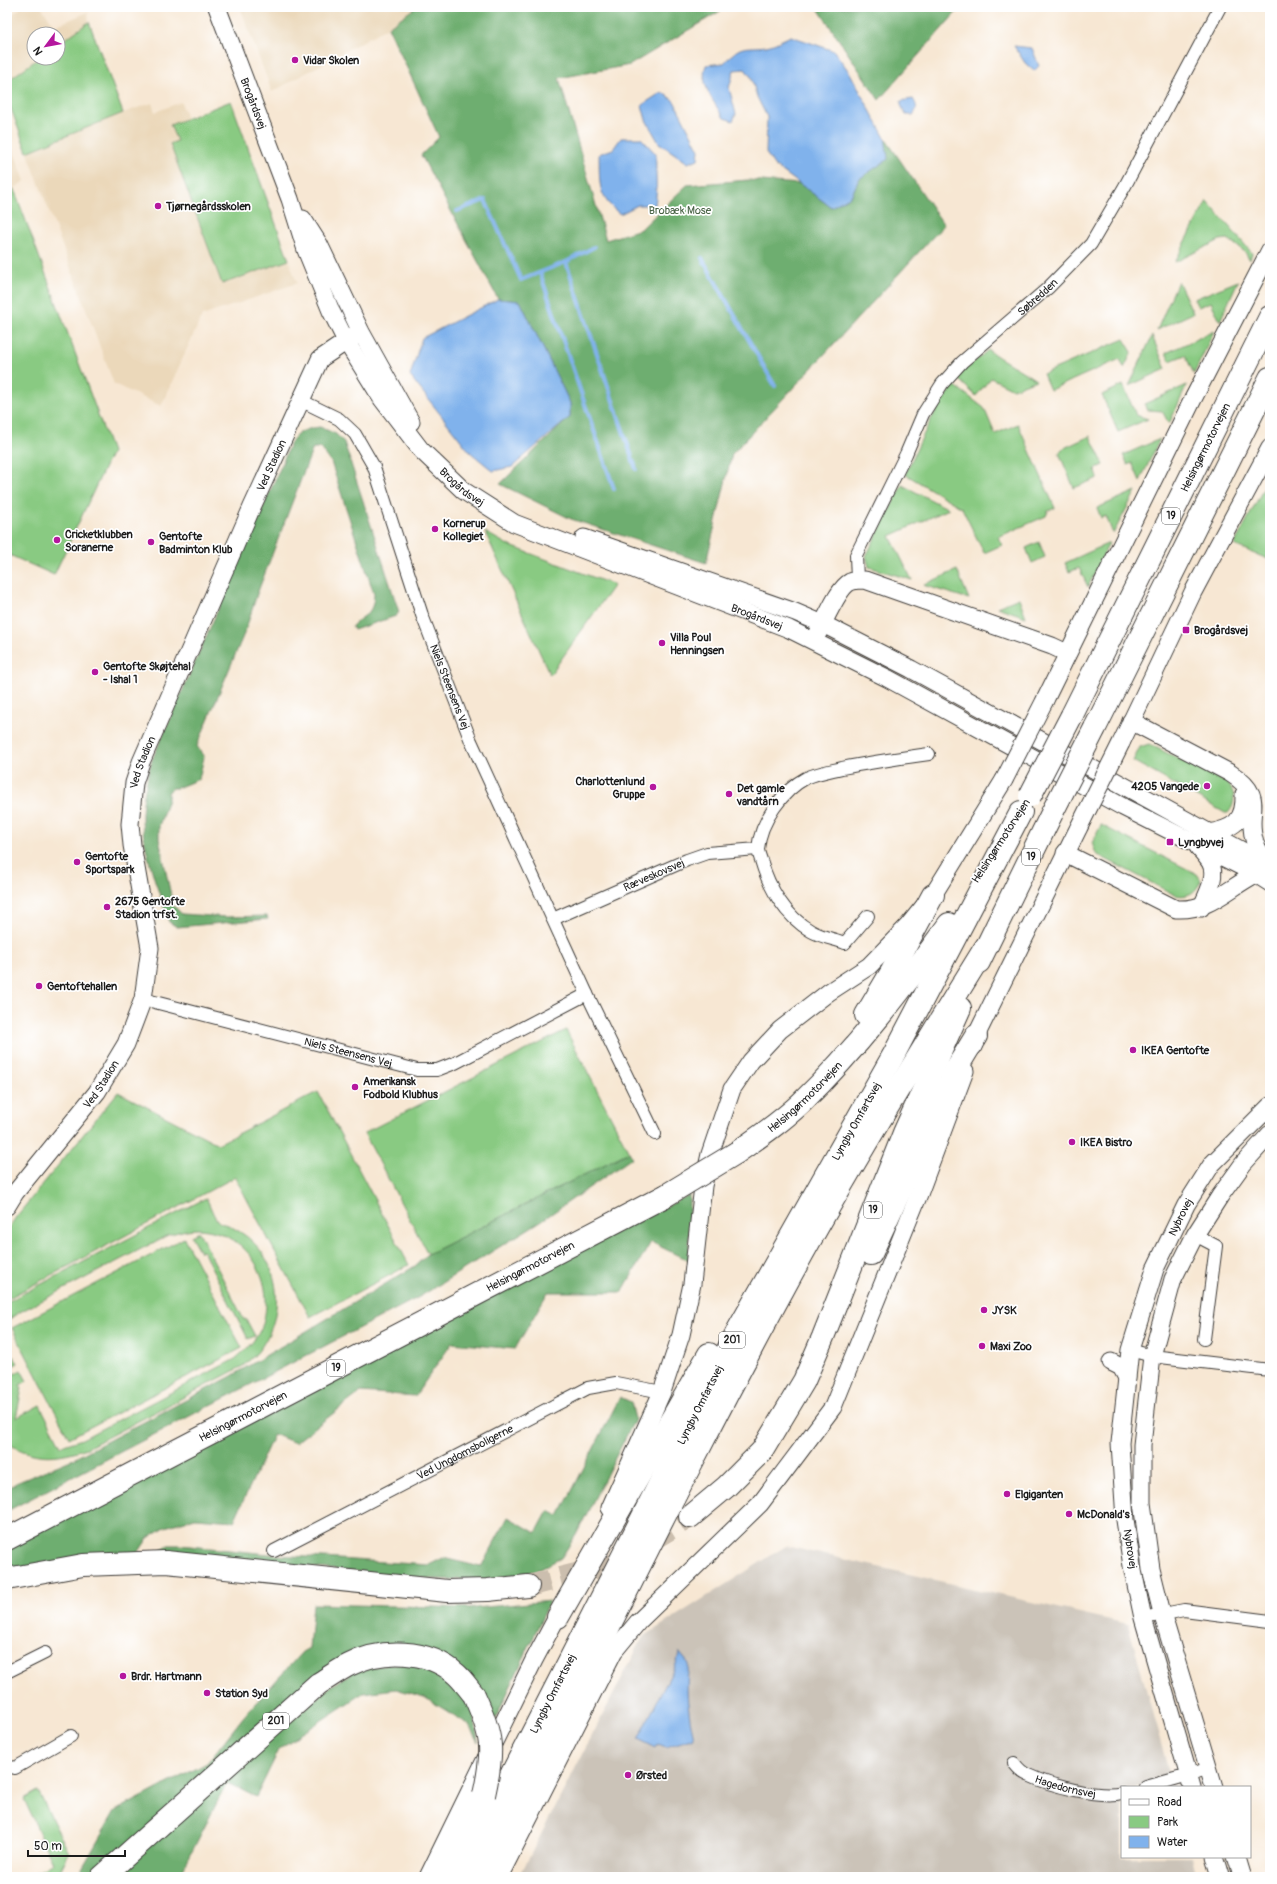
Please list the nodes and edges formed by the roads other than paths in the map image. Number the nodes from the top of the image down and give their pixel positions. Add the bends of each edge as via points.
1 (217, 7) edge
2 (1220, 7) edge
3 (1270, 250) edge
4 (326, 278) junction
5 (1270, 317) edge
6 (361, 332) junction
7 (346, 340) junction
8 (1270, 378) edge
9 (300, 400) junction
10 (1270, 448) edge
11 (857, 580) junction
12 (823, 624) junction
13 (813, 642) junction
14 (1067, 653) junction
15 (1131, 721) junction
16 (929, 754) dead end
17 (1244, 781) junction
18 (1025, 804) junction
19 (1203, 839) junction
20 (758, 849) junction
21 (1066, 853) junction
22 (1266, 872) edge
23 (933, 895) junction
24 (1201, 908) junction
25 (868, 916) dead end
26 (553, 919) junction
27 (985, 948) junction
28 (587, 994) junction
29 (143, 999) junction
30 (976, 1036) junction
31 (893, 1056) junction
32 (801, 1103) junction
33 (1270, 1106) edge
34 (655, 1134) dead end
35 (1270, 1134) edge
36 (7, 1206) edge
37 (1175, 1225) junction
38 (1195, 1235) junction
39 (1148, 1290) junction
40 (1204, 1339) dead end
41 (1137, 1357) junction
42 (1111, 1362) dead end
43 (1270, 1370) edge
44 (1127, 1378) junction
45 (804, 1381) junction
46 (662, 1392) junction
47 (702, 1442) junction
48 (690, 1517) tunnel mouth
49 (8, 1538) edge
50 (274, 1550) dead end
51 (7, 1579) edge
52 (528, 1586) tunnel mouth
53 (1162, 1613) junction
54 (558, 1617) junction
55 (1143, 1618) junction
56 (1270, 1621) edge
57 (614, 1651) junction
58 (45, 1653) dead end
59 (7, 1672) edge
60 (71, 1736) dead end
61 (1014, 1763) dead end
62 (7, 1766) edge
63 (1208, 1768) junction
64 (1191, 1781) edge
65 (1154, 1786) edge
66 (1214, 1786) edge
67 (1121, 1793) edge
68 (1214, 1858) edge
69 (1235, 1858) edge
70 (102, 1877) edge
71 (428, 1877) edge
72 (442, 1877) edge
73 (459, 1877) edge
74 (482, 1877) edge
75 (499, 1877) edge
76 (1220, 1877) edge
77 (1241, 1877) edge

1 - 4 street, Brogårdsvej via 290,199 306,250
2 - 11 street, Søbredden via 1122,192 1091,244 1048,288 962,362 942,384 924,414 856,555
3 - 14 street
4 - 6 street, Brogårdsvej
4 - 7 street, Brogårdsvej
5 - 18 highway, Helsingørmotorvejen / 19, bridge
6 - 7 street, Ved Stadion
6 - 12 street, Brogårdsvej via 412,424 449,465 492,497 540,523
7 - 9 street, Ved Stadion via 320,359
7 - 13 street, Brogårdsvej via 382,399 421,450 464,491 485,506 514,523 789,629
8 - 27 highway, 19, bridge
9 - 26 street, Niels Steensens Vej via 339,419 355,434 374,467 422,615 454,697 489,784
9 - 29 street, Ved Stadion via 164,708 134,783 130,824 132,845 150,948
10 - 15 street via 1216,548
11 - 12 street via 848,582 841,589
11 - 14 street via 874,582 924,599
12 - 13 street
12 - 19 street, Brogårdsvej via 911,669
13 - 19 street, Brogårdsvej via 887,678 1123,807
14 - 23 street, bridge via 1046,700 1004,780
15 - 17 street
15 - 21 street, bridge
16 - 20 street via 868,763 806,778 770,811
17 - 19 street via 1245,805 1241,816 1229,828
17 - 22 street via 1253,801 1254,836
18 - 31 highway, Lyngby Omfartsvej / 201
18 - 32 highway, Helsingørmotorvejen / 19 via 949,924 910,978 862,1038
19 - 22 street, Brogårdsvej
19 - 24 street via 1213,872 1209,891
20 - 25 street via 774,894 790,914 811,931 845,943
20 - 26 street, Ræveskovsvej via 707,853
21 - 24 street via 1176,909
21 - 30 street
22 - 24 street via 1242,882
23 - 32 highway via 891,973 862,1020
23 - 46 street via 907,927 869,966 829,992 780,1030 751,1061 732,1089 710,1154 703,1186 692,1284 681,1335
26 - 28 street, Niels Steensens Vej
27 - 45 highway, 19 via 904,1133
27 - 47 highway, Lyngby Omfartsvej / 201 via 879,1119 786,1284
28 - 29 street, Niels Steensens Vej via 437,1070 410,1068
28 - 34 street, Niels Steensens Vej
29 - 36 street, Ved Stadion via 126,1044 97,1092
30 - 45 highway via 956,1070 821,1362
30 - 57 street via 919,1194 833,1407 760,1504 638,1622
31 - 54 highway via 877,1064
31 - 73 highway, Lyngby Omfartsvej / 201 via 738,1330
32 - 49 highway, Helsingørmotorvejen / 19, bridge via 770,1130 665,1196
33 - 37 street, Nybrovej via 1212,1164
35 - 38 street, Nybrovej via 1243,1164
37 - 38 street
37 - 39 street, Nybrovej
38 - 40 street, Nybrovej via 1216,1246
38 - 41 street, Nybrovej
39 - 41 street, Nybrovej
39 - 41 street via 1151,1303 1139,1344 1145,1352
41 - 43 street
41 - 44 street, Nybrovej
41 - 53 street, Nybrovej via 1135,1436 1142,1445 1145,1537
42 - 44 street via 1121,1367
44 - 55 street, Nybrovej via 1120,1443 1121,1478 1132,1566
45 - 48 highway, 19 via 762,1451 726,1487
46 - 50 street, Ved Ungdomsboligerne via 616,1383 588,1388
46 - 54 street
47 - 57 highway via 676,1516 636,1597
47 - 74 highway, Lyngby Omfartsvej / 201
51 - 52 highway via 83,1565 166,1562 447,1591
53 - 55 street
53 - 56 street via 1184,1610
53 - 63 street, Nybrovej
54 - 71 street via 534,1660
55 - 64 street, Nybrovej
57 - 75 street
58 - 59 street
60 - 62 street via 14,1768
61 - 67 street, Hagedornsvej via 1027,1775 1078,1791 1102,1795
63 - 64 street
63 - 66 street, Nybrovej
64 - 65 street
68 - 76 street
69 - 77 street
70 - 72 highway, 201, bridge via 318,1684 350,1664 370,1657 396,1653 422,1656 440,1663 457,1674 474,1695 486,1720 492,1747 484,1795

